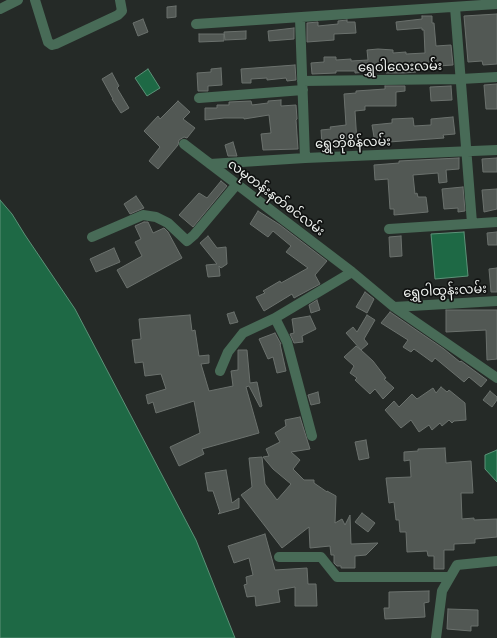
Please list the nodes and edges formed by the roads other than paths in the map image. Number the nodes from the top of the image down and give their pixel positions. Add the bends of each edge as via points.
1 (18, 0) edge
2 (36, 0) edge
3 (120, 0) edge
4 (497, 4) edge
5 (455, 7) junction
6 (0, 9) edge
7 (300, 18) junction
8 (196, 24) dead end
9 (497, 77) edge
10 (461, 79) junction
11 (302, 86) junction
12 (199, 98) dead end
13 (184, 144) dead end
14 (497, 150) edge
15 (466, 152) junction
16 (305, 158) junction
17 (210, 164) junction
18 (238, 184) junction
19 (497, 222) edge
20 (472, 223) junction
21 (388, 229) dead end
22 (92, 237) dead end
23 (352, 272) junction
24 (497, 300) edge
25 (394, 307) junction
26 (275, 318) junction
27 (220, 371) dead end
28 (495, 375) edge
29 (312, 436) dead end
30 (279, 557) dead end
31 (497, 561) edge
32 (450, 577) junction
33 (436, 638) edge

1 - 6 street
2 - 3 street via 48,42 52,45 118,15 122,12
4 - 5 street
5 - 7 street
5 - 10 street
7 - 8 street
7 - 11 street
9 - 10 street, ရွှေဝါလေးလမ်း
10 - 11 street, ရွှေဝါလေးလမ်း
10 - 15 street
11 - 12 street, ရွှေဝါလေးလမ်း
11 - 16 street
13 - 17 street, လမုတန်းနတ်စင်လမ်း
14 - 15 street, ရွှေဘိုစိန်လမ်း
15 - 16 street, ရွှေဘိုစိန်လမ်း
15 - 20 street
16 - 17 street, ရွှေဘိုစိန်လမ်း
17 - 18 street, လမုတန်းနတ်စင်လမ်း
18 - 22 street via 187,241 168,223 144,215
18 - 23 street, လမုတန်းနတ်စင်လမ်း
19 - 20 street
20 - 21 street
23 - 25 street, လမုတန်းနတ်စင်လမ်း
23 - 26 street
24 - 25 street, ရွှေဝါထွန်းလမ်း
25 - 28 street, လမုတန်းနတ်စင်လမ်း
26 - 27 street via 243,333 228,352
26 - 29 street via 287,342
30 - 32 street via 321,557 337,577
31 - 32 street via 457,565
32 - 33 street via 442,592

